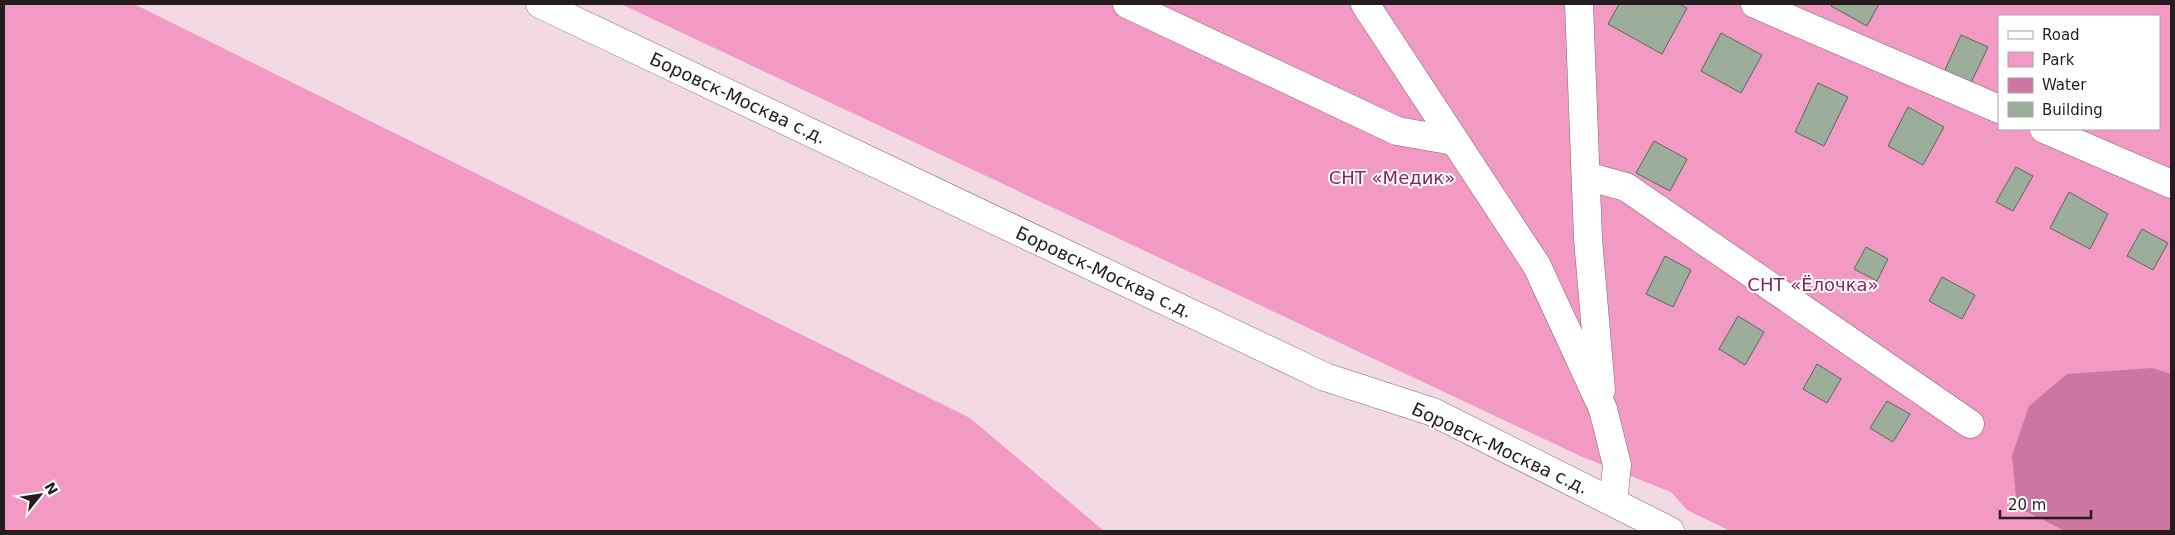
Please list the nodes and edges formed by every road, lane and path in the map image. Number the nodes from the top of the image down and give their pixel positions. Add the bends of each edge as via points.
1 (540, 4) edge
2 (1127, 4) edge
3 (1365, 4) edge
4 (1579, 4) edge
5 (1755, 4) edge
6 (1998, 109) edge
7 (2046, 130) edge
8 (1454, 141) junction
9 (1586, 176) junction
10 (2171, 184) edge
11 (1603, 409) junction
12 (1970, 424) dead end
13 (1613, 502) junction
14 (1670, 531) edge

1 - 13 street, Боровск-Москва с.д. via 1325,377 1433,412
2 - 8 street via 1397,131
3 - 8 street
4 - 9 street
5 - 6 street
7 - 10 street
8 - 11 street via 1537,266
9 - 11 street via 1588,239
9 - 12 street via 1626,188
11 - 13 street via 1617,465
13 - 14 street, Боровск-Москва с.д.

